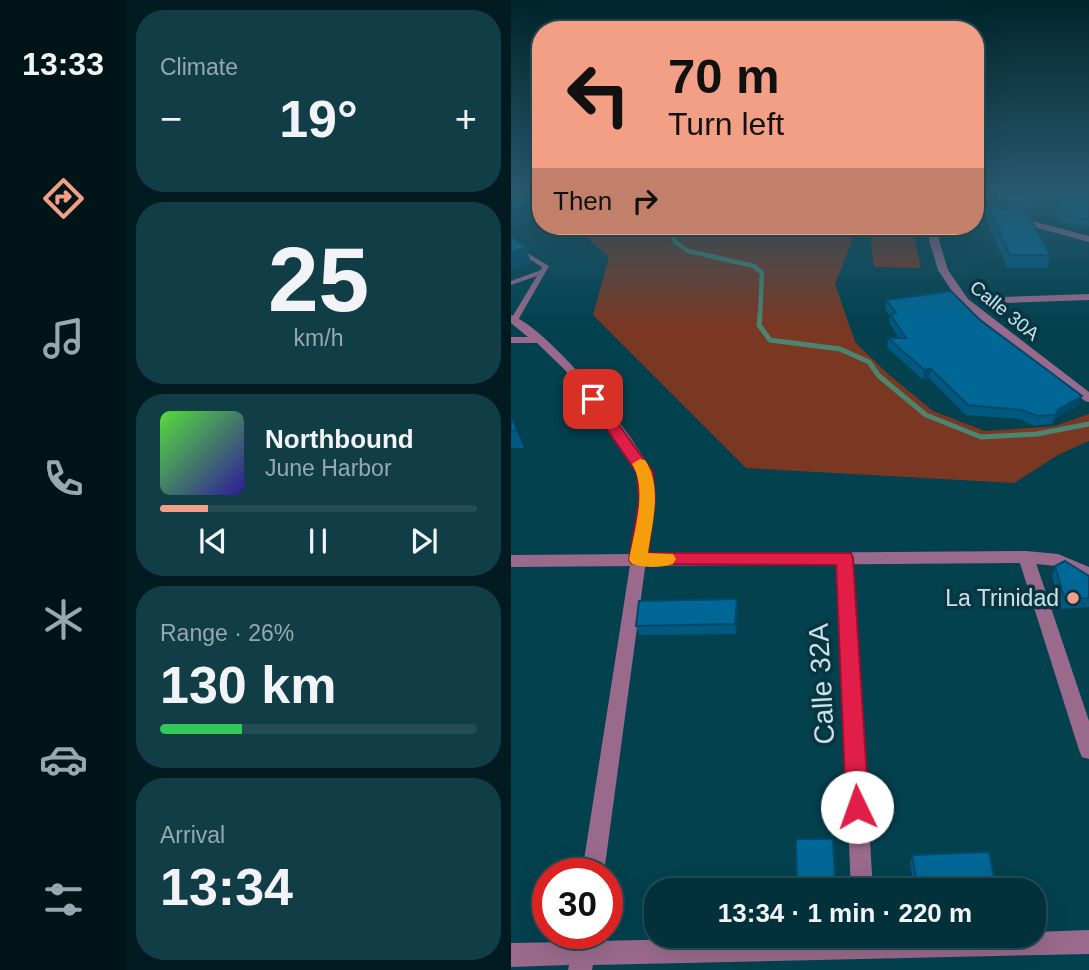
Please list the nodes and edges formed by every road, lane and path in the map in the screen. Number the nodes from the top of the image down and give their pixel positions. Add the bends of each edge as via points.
1 (934, 236) edge
2 (511, 245) edge
3 (543, 271) junction
4 (511, 283) edge
5 (1089, 297) edge
6 (1004, 300) dead end
7 (512, 319) edge
8 (511, 340) edge
9 (541, 341) junction
10 (1089, 398) edge
11 (1026, 557) junction
12 (845, 558) junction
13 (638, 560) junction
14 (511, 561) edge
15 (1089, 574) edge
16 (1089, 750) edge
17 (595, 858) edge
18 (861, 878) edge
19 (1046, 942) edge
20 (1089, 942) edge
21 (685, 948) edge
22 (582, 952) edge
23 (511, 955) edge

1 - 10 street, Calle 30A via 943,270 955,291
2 - 3 lane via 544,263
3 - 4 lane
3 - 7 lane
5 - 6 street
7 - 9 street
8 - 9 street
9 - 13 street via 569,369 645,472 647,501
11 - 12 street
11 - 15 street via 1058,560
11 - 16 street
12 - 13 street
12 - 18 street, Calle 32A
13 - 14 street
13 - 17 street
19 - 20 street
21 - 22 street
22 - 23 street

